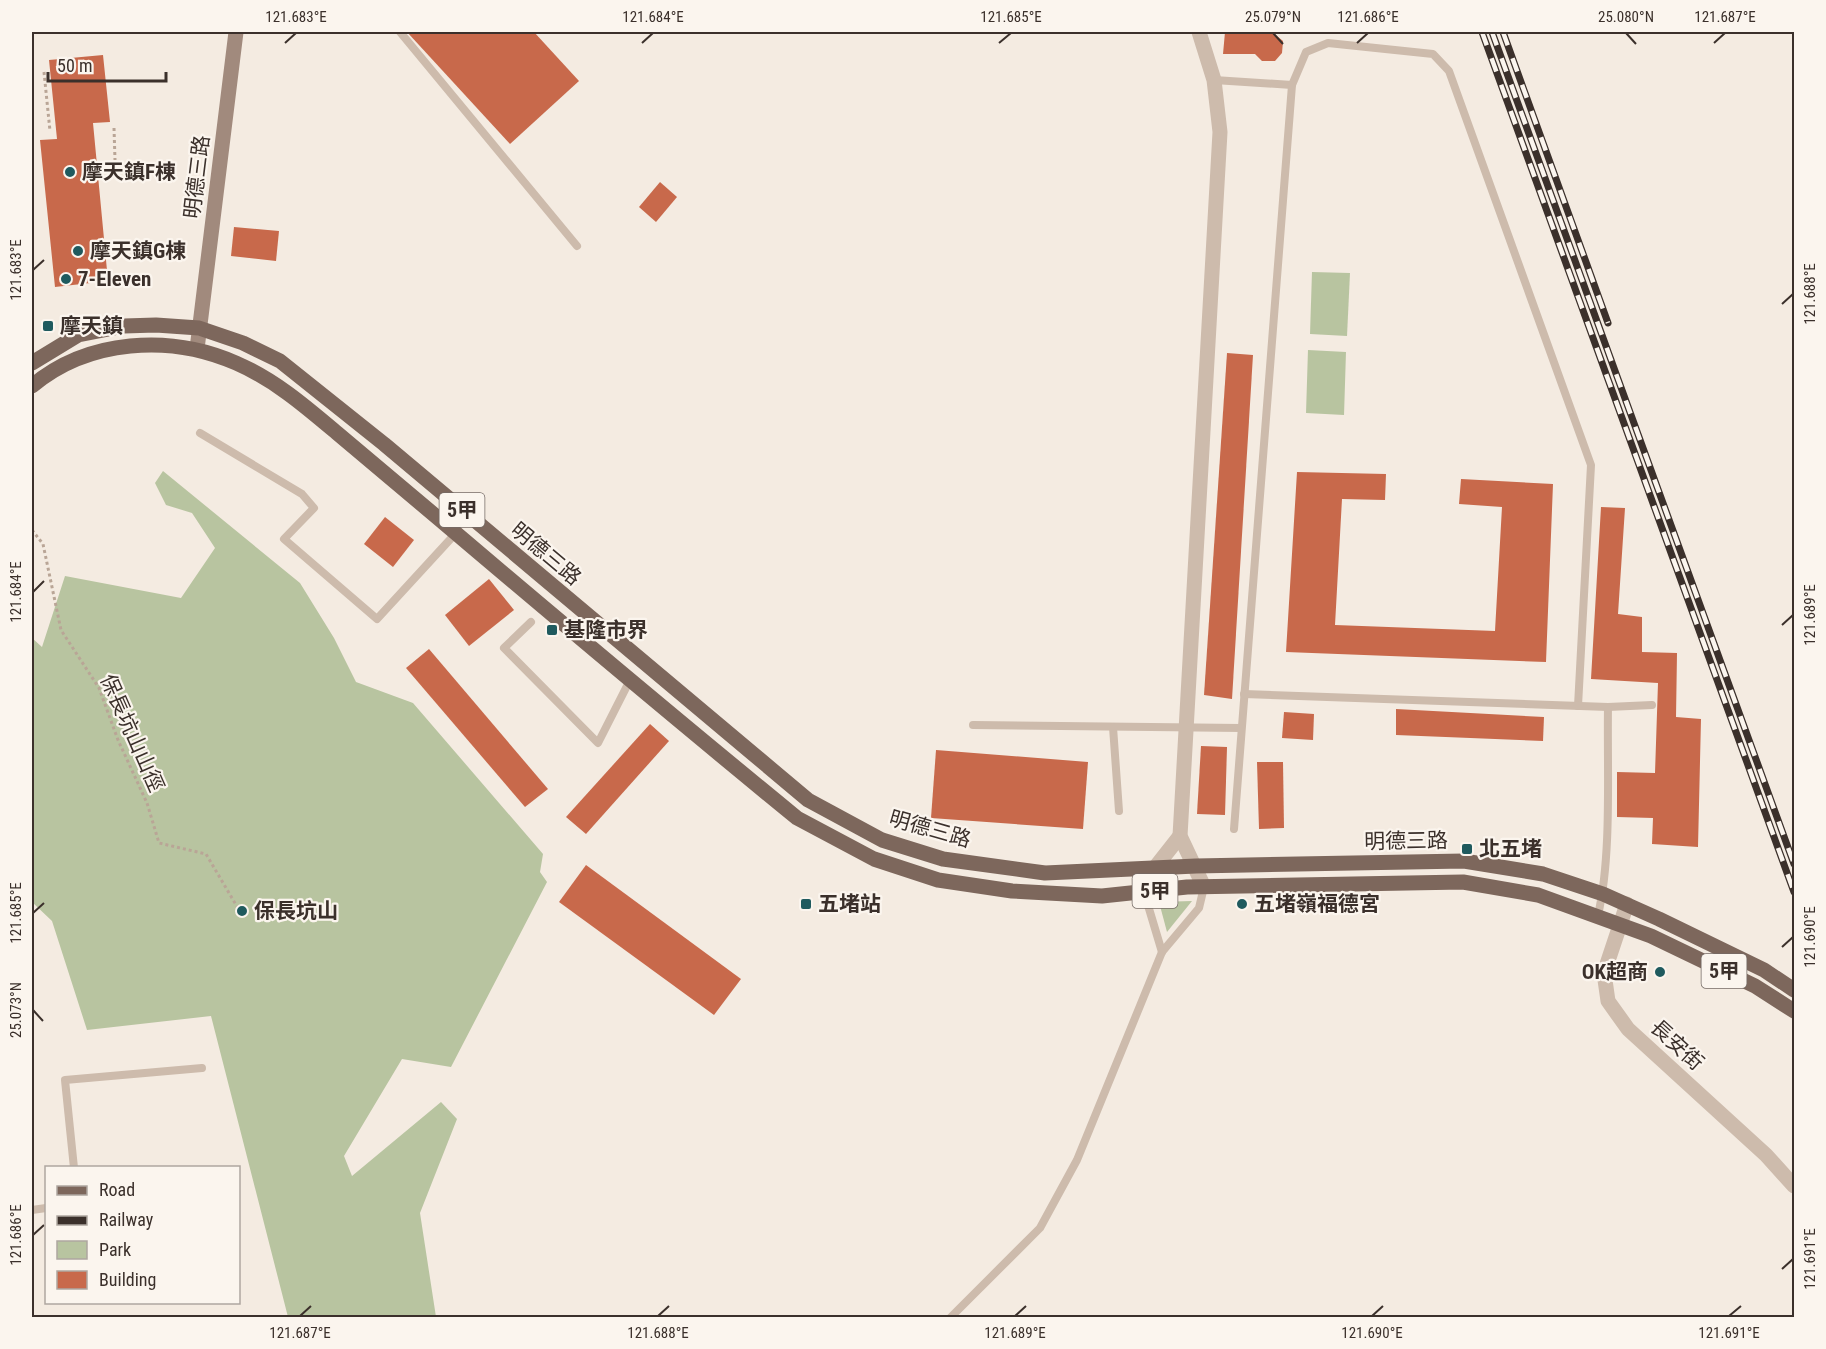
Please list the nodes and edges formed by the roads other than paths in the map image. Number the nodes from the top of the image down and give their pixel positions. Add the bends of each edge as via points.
1 (400, 32) edge
2 (1199, 32) edge
3 (235, 33) edge
4 (1214, 80) junction
5 (1292, 85) junction
6 (577, 246) dead end
7 (199, 328) junction
8 (196, 349) junction
9 (32, 363) edge
10 (32, 386) edge
11 (200, 433) dead end
12 (456, 533) junction
13 (531, 622) dead end
14 (644, 664) junction
15 (630, 680) junction
16 (1244, 694) junction
17 (1652, 705) dead end
18 (1578, 706) junction
19 (1608, 707) junction
20 (973, 725) dead end
21 (1113, 727) junction
22 (1186, 727) junction
23 (1241, 728) junction
24 (1119, 811) dead end
25 (1233, 829) dead end
26 (1180, 836) junction
27 (1196, 866) junction
28 (1154, 869) junction
29 (1204, 887) junction
30 (1143, 892) junction
31 (1603, 894) junction
32 (1627, 904) junction
33 (1598, 915) junction
34 (1618, 923) junction
35 (1162, 952) junction
36 (1794, 990) edge
37 (1794, 1011) edge
38 (202, 1068) dead end
39 (74, 1166) edge
40 (1794, 1186) edge
41 (950, 1317) edge

1 - 6 lane
2 - 4 street
3 - 7 street, 明德三路
4 - 5 lane
4 - 22 street via 1220,132
5 - 16 lane
5 - 18 lane via 1306,52 1328,43 1433,54 1449,71 1591,465
7 - 8 street, 明德三路
7 - 9 main road, 5甲 via 123,326 78,335
7 - 14 main road, 明德三路 / 5甲 via 243,343 302,376
8 - 10 main road, 5甲 via 128,345 78,357
8 - 12 main road, 明德三路 / 5甲 via 235,362 289,393
11 - 12 lane via 302,494 314,508 284,539 377,619
12 - 15 main road, 明德三路 / 5甲
13 - 15 lane via 504,648 598,743
14 - 15 main road
14 - 28 main road, 明德三路 / 5甲 via 808,800 882,840 943,859 1014,870 1045,873
15 - 30 main road, 明德三路 / 5甲 via 796,818 874,859 938,880 1012,891 1102,896
16 - 18 lane
16 - 23 lane
17 - 19 lane
18 - 19 lane
19 - 31 lane
20 - 21 lane
21 - 22 lane
21 - 24 lane
22 - 23 lane
22 - 26 street
23 - 25 lane
26 - 27 street
26 - 28 street
27 - 28 main road, 明德三路 / 5甲
27 - 29 street
27 - 31 main road, 明德三路 / 5甲 via 1464,861 1543,874
28 - 30 street
29 - 30 main road, 明德三路 / 5甲
29 - 33 main road, 明德三路 / 5甲 via 1463,882 1538,895
29 - 35 lane via 1199,908
30 - 35 lane
31 - 32 main road, 明德三路 / 5甲
31 - 33 lane
32 - 34 street, 長安街
32 - 36 main road, 明德三路 / 5甲 via 1764,970
33 - 34 main road, 明德三路 / 5甲
34 - 37 main road, 明德三路 / 5甲 via 1755,986
34 - 40 street, 長安街 via 1604,973 1608,1001 1628,1029 1766,1155
35 - 41 lane via 1077,1160 1040,1228
38 - 39 lane via 65,1080

